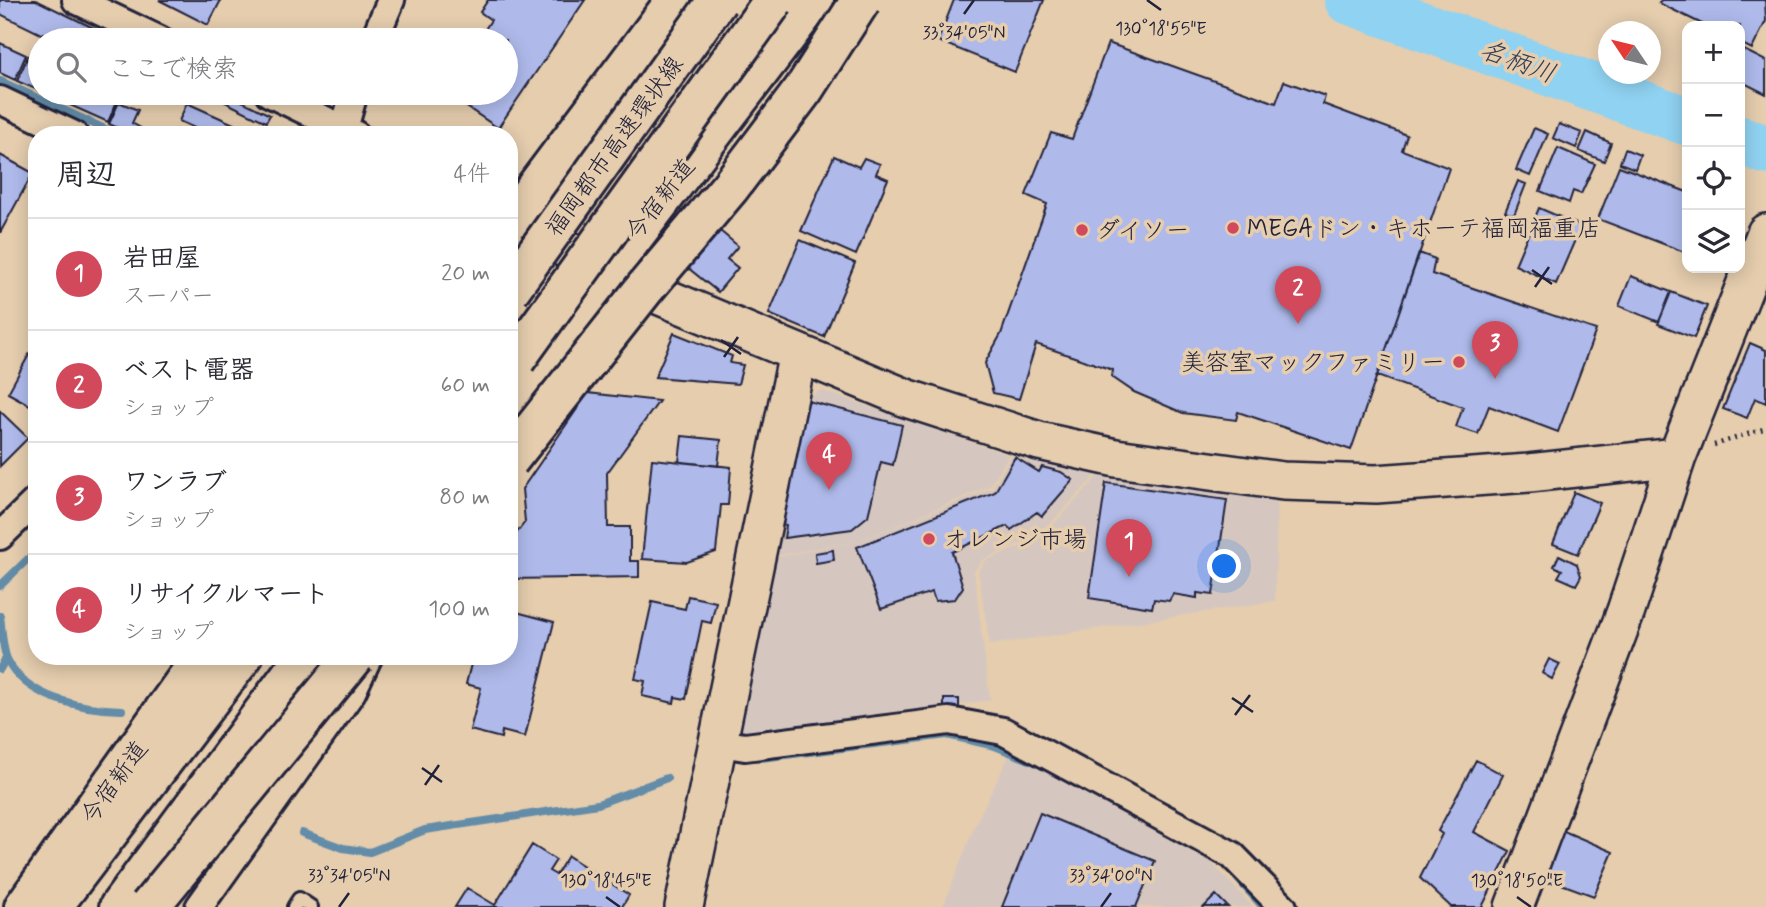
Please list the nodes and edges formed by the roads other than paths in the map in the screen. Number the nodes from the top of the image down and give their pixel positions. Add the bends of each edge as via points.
1 (76, 0) edge
2 (391, 0) edge
3 (645, 0) edge
4 (676, 0) edge
5 (718, 0) edge
6 (774, 0) edge
7 (814, 0) edge
8 (861, 0) edge
9 (135, 28) edge
10 (379, 28) edge
11 (0, 100) edge
12 (294, 105) edge
13 (353, 105) edge
14 (55, 126) edge
15 (338, 126) edge
16 (351, 126) edge
17 (518, 205) edge
18 (518, 207) edge
19 (518, 222) edge
20 (1766, 233) edge
21 (607, 268) junction
22 (518, 278) edge
23 (565, 330) junction
24 (798, 354) junction
25 (518, 357) edge
26 (518, 389) edge
27 (518, 402) edge
28 (518, 449) edge
29 (1677, 457) junction
30 (28, 509) edge
31 (0, 536) edge
32 (197, 665) edge
33 (236, 665) edge
34 (298, 665) edge
35 (304, 665) edge
36 (316, 665) edge
37 (348, 665) edge
38 (365, 665) edge
39 (720, 743) junction
40 (24, 907) edge
41 (52, 907) edge
42 (119, 907) edge
43 (139, 907) edge
44 (149, 907) edge
45 (167, 907) edge
46 (200, 907) edge
47 (294, 907) edge
48 (311, 907) edge
49 (684, 907) edge
50 (1283, 907) edge
51 (1514, 907) edge

1 - 9 street
2 - 10 street
3 - 17 highway
4 - 18 highway
5 - 22 highway, 福岡都市高速環状線, bridge
6 - 25 highway, bridge
7 - 21 highway, 今宿新道
8 - 28 highway, bridge via 804,89 730,187
11 - 14 street
12 - 15 street
13 - 16 street
19 - 21 street
20 - 29 street
21 - 23 highway, 今宿新道
21 - 24 street via 651,292
23 - 26 highway, 今宿新道
23 - 27 street
24 - 29 street via 906,398 1039,441 1116,458 1283,481 1376,484
24 - 39 street
29 - 51 street via 1626,611
30 - 31 street
32 - 40 highway, 今宿新道
33 - 41 highway
34 - 42 highway
35 - 43 highway
36 - 45 highway
37 - 44 highway, bridge
38 - 46 street via 352,692
39 - 49 street
39 - 50 street via 745,747 949,720 1003,731 1231,855
47 - 48 lane via 299,899

